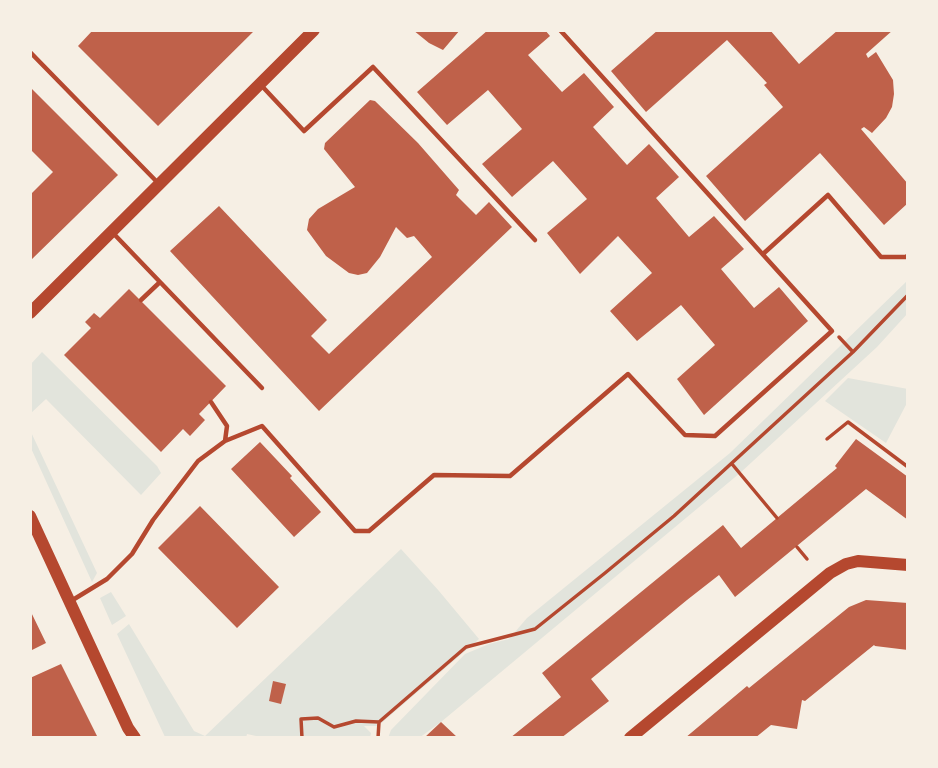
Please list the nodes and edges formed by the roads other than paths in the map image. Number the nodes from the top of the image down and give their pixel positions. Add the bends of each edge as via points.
1 (314, 30) edge
2 (560, 30) edge
3 (30, 52) edge
4 (260, 84) junction
5 (159, 185) junction
6 (113, 232) junction
7 (535, 240) dead end
8 (763, 254) junction
9 (908, 255) edge
10 (160, 282) junction
11 (141, 300) dead end
12 (30, 313) edge
13 (262, 388) dead end
14 (211, 402) dead end
15 (225, 440) junction
16 (30, 516) edge
17 (908, 565) edge
18 (70, 601) junction
19 (135, 738) edge
20 (630, 738) edge

1 - 4 street
2 - 8 lane
3 - 5 lane
4 - 5 street
4 - 7 lane via 304,131 373,67
5 - 6 street
6 - 10 lane
6 - 12 street
8 - 9 lane via 828,195 881,257
8 - 15 lane via 832,331 715,436 685,435 628,374 510,476 434,475 369,531 355,531 262,426
10 - 11 lane
10 - 13 lane
14 - 15 lane via 227,426
15 - 18 lane via 198,461 132,554 107,579
16 - 18 street
17 - 20 street via 858,561 830,573
18 - 19 street

